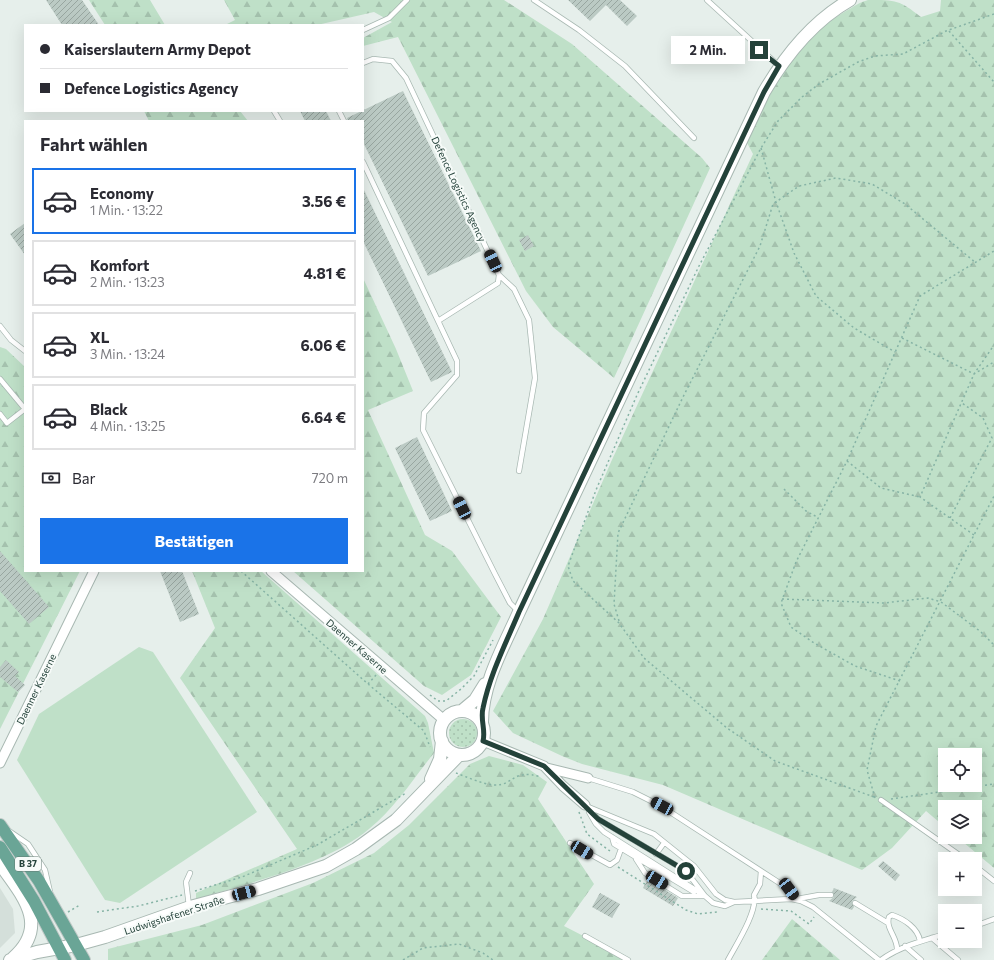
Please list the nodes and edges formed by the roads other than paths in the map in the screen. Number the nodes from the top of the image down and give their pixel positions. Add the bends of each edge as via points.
1 (407, 0) edge
2 (534, 0) edge
3 (707, 0) edge
4 (850, 0) edge
5 (364, 30) edge
6 (364, 64) edge
7 (779, 66) junction
8 (694, 138) dead end
9 (364, 164) edge
10 (499, 275) junction
11 (438, 321) junction
12 (0, 326) edge
13 (0, 335) edge
14 (7, 335) junction
15 (24, 350) edge
16 (0, 379) edge
17 (24, 408) edge
18 (24, 410) edge
19 (0, 414) edge
20 (519, 471) dead end
21 (94, 572) edge
22 (272, 572) edge
23 (519, 612) junction
24 (493, 671) junction
25 (463, 710) junction
26 (444, 720) junction
27 (482, 722) junction
28 (442, 741) junction
29 (483, 741) junction
30 (459, 755) junction
31 (0, 763) edge
32 (548, 768) junction
33 (588, 778) joint
34 (427, 787) junction
35 (881, 800) road end
36 (585, 805) junction
37 (0, 825) edge
38 (612, 837) junction
39 (570, 843) dead end
40 (664, 843) junction
41 (0, 847) edge
42 (621, 849) junction
43 (955, 852) edge
44 (656, 854) junction
45 (636, 857) junction
46 (0, 864) edge
47 (761, 871) junction
48 (982, 872) edge
49 (190, 873) dead end
50 (9, 877) junction
51 (994, 881) edge
52 (831, 895) dead end
53 (705, 896) junction
54 (797, 899) junction
55 (34, 901) junction
56 (755, 901) junction
57 (734, 902) junction
58 (855, 903) dead end
59 (190, 908) junction
60 (994, 919) edge
61 (888, 923) junction
62 (982, 923) edge
63 (585, 936) dead end
64 (938, 936) edge
65 (932, 938) junction
66 (920, 941) junction
67 (76, 945) junction
68 (905, 946) junction
69 (58, 947) junction
70 (897, 950) junction
71 (32, 957) edge
72 (10, 960) edge
73 (65, 960) edge
74 (84, 960) edge
75 (628, 960) edge
76 (728, 960) edge
77 (880, 960) edge
78 (921, 960) edge
79 (958, 960) edge

1 - 5 lane via 389,18
2 - 8 lane via 579,30 625,66
3 - 7 lane
4 - 7 street via 821,21
6 - 10 lane, Defence Logistics Agency via 373,60 392,61 406,78
7 - 23 street via 764,92
9 - 11 lane
10 - 11 lane via 498,284
10 - 20 lane via 514,289 529,320 535,378
11 - 23 lane via 457,361 457,375 424,413 423,430 510,603
12 - 14 lane
13 - 14 lane
14 - 15 lane
16 - 17 lane
18 - 19 lane via 7,423
21 - 31 street, Daenner Kaserne
22 - 26 street, Daenner Kaserne
23 - 24 street
24 - 25 street via 475,700
24 - 27 street
25 - 26 street via 452,713
25 - 27 street via 474,714
26 - 28 street via 440,729
27 - 29 street via 485,732
28 - 30 street via 448,749
28 - 34 street, Ludwigshafener Straße via 440,759
29 - 30 street via 472,753
29 - 32 street
30 - 34 street, Ludwigshafener Straße
32 - 33 street
32 - 36 street via 563,786
33 - 47 lane via 648,798 684,818
34 - 59 street, Ludwigshafener Straße via 382,831 326,866
35 - 43 lane
36 - 38 lane via 596,824
36 - 40 lane via 642,828
36 - 44 lane via 598,819
37 - 67 main road, B 37 via 23,856
38 - 42 lane via 614,844
38 - 53 lane
39 - 42 lane via 610,865 617,860
40 - 44 lane
40 - 57 lane via 694,866 716,894
41 - 55 main road, B 37
42 - 45 lane
44 - 53 lane via 686,871
45 - 53 lane via 690,890
45 - 53 lane via 645,873 682,896
46 - 50 street
47 - 54 lane via 789,889
47 - 56 lane
48 - 51 lane
49 - 59 lane via 186,882
50 - 55 lane
50 - 72 street via 25,902 33,925 28,942
52 - 54 lane via 819,894
53 - 57 lane via 721,906
54 - 56 lane
54 - 77 lane via 813,907
55 - 69 main road, B 37
56 - 57 lane
56 - 76 lane via 744,931
58 - 61 lane
59 - 67 street, Ludwigshafener Straße
60 - 62 lane
61 - 66 lane via 892,915 903,921 916,930
61 - 70 lane via 896,940
63 - 75 lane
64 - 65 lane
65 - 66 lane
65 - 79 lane
66 - 68 lane
67 - 69 street, Ludwigshafener Straße
67 - 74 main road, B 37
68 - 70 lane
68 - 78 lane
69 - 71 street, Ludwigshafener Straße
69 - 73 main road, B 37
70 - 77 lane
71 - 72 street, Ludwigshafener Straße

